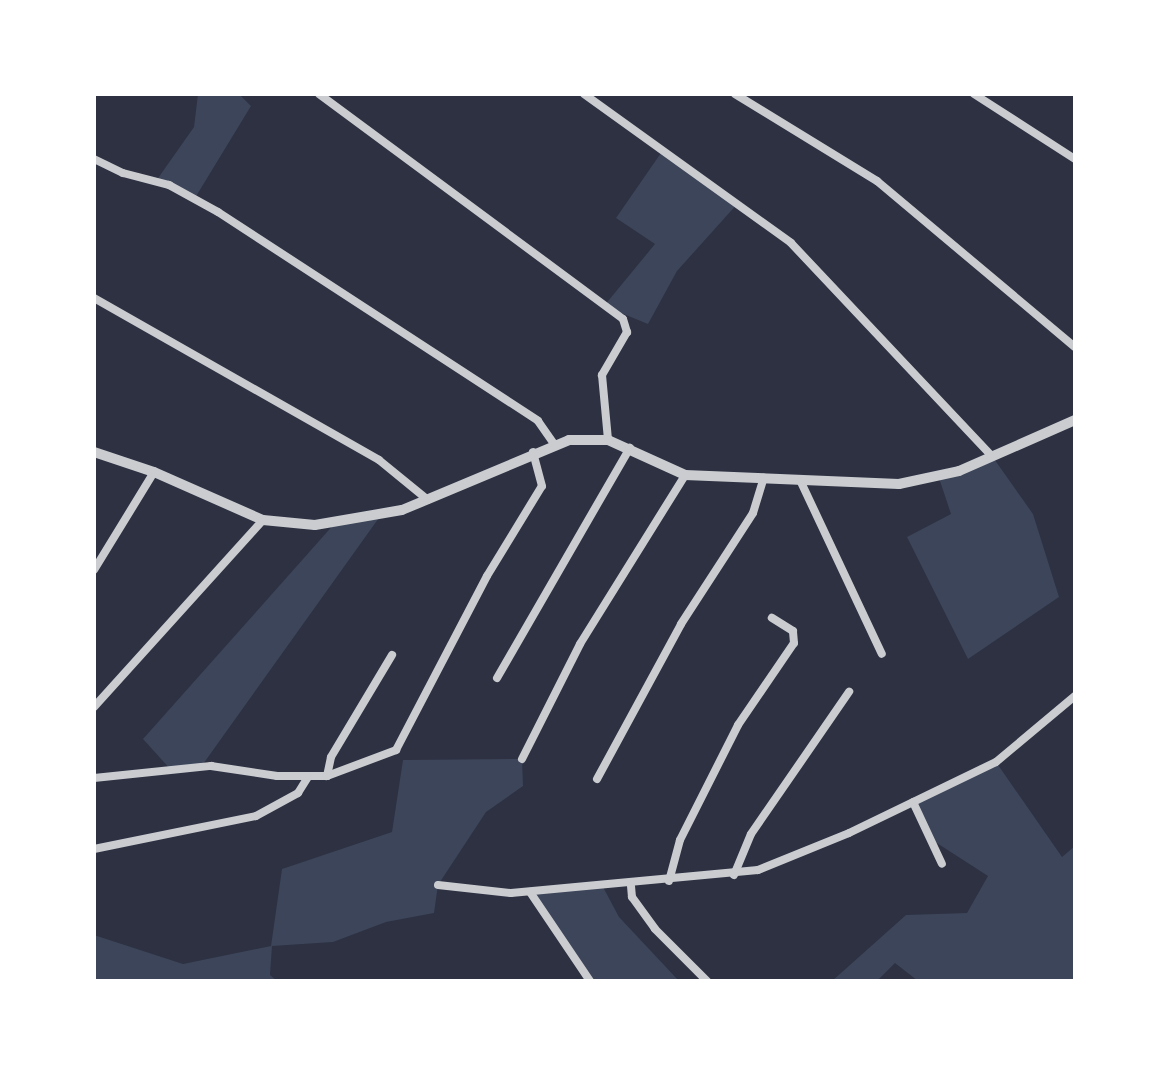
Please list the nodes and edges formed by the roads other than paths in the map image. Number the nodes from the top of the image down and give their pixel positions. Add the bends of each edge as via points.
1 (319, 94) edge
2 (584, 94) edge
3 (735, 94) edge
4 (762, 94) edge
5 (974, 94) edge
6 (756, 106) junction
7 (94, 159) edge
8 (1075, 159) edge
9 (94, 298) edge
10 (1075, 347) edge
11 (1075, 420) edge
12 (608, 440) junction
13 (554, 444) junction
14 (630, 448) junction
15 (94, 452) edge
16 (533, 452) junction
17 (992, 456) junction
18 (154, 472) junction
19 (685, 475) junction
20 (764, 478) junction
21 (800, 480) junction
22 (428, 500) junction
23 (263, 520) junction
24 (94, 570) edge
25 (772, 618) dead end
26 (882, 654) dead end
27 (392, 655) dead end
28 (497, 678) dead end
29 (849, 692) dead end
30 (1075, 696) edge
31 (94, 707) edge
32 (522, 759) dead end
33 (327, 776) junction
34 (308, 777) junction
35 (94, 778) edge
36 (597, 779) dead end
37 (913, 802) junction
38 (94, 849) edge
39 (942, 864) dead end
40 (734, 875) junction
41 (669, 881) junction
42 (438, 885) dead end
43 (631, 886) junction
44 (530, 892) junction
45 (590, 981) edge
46 (707, 981) edge

1 - 12 street via 623,319 627,332 602,375
2 - 17 street via 791,243
3 - 6 street
4 - 6 street
5 - 8 street
6 - 10 street via 877,181
7 - 13 street via 169,185 218,212 538,421
9 - 22 street via 379,460
11 - 17 street
12 - 13 street
12 - 14 street
13 - 16 street
14 - 19 street
14 - 28 street
15 - 18 street
16 - 22 street
16 - 33 street via 542,486 453,638 406,740 383,758
17 - 21 street via 915,483
18 - 23 street
18 - 24 street
19 - 20 street
19 - 32 street via 580,644
20 - 21 street
20 - 36 street via 753,513 681,624
21 - 26 street
22 - 23 street via 315,525
23 - 31 street
25 - 41 street via 793,631 794,643 738,725 680,840
27 - 33 street via 331,757
29 - 40 street via 751,834
30 - 37 street via 1007,755
33 - 34 street
34 - 35 street via 211,766
34 - 38 street via 298,793 256,816
37 - 39 street
37 - 40 street via 769,867
40 - 41 street
41 - 43 street
42 - 44 street
43 - 44 street
43 - 46 street via 632,897 655,929
44 - 45 street

